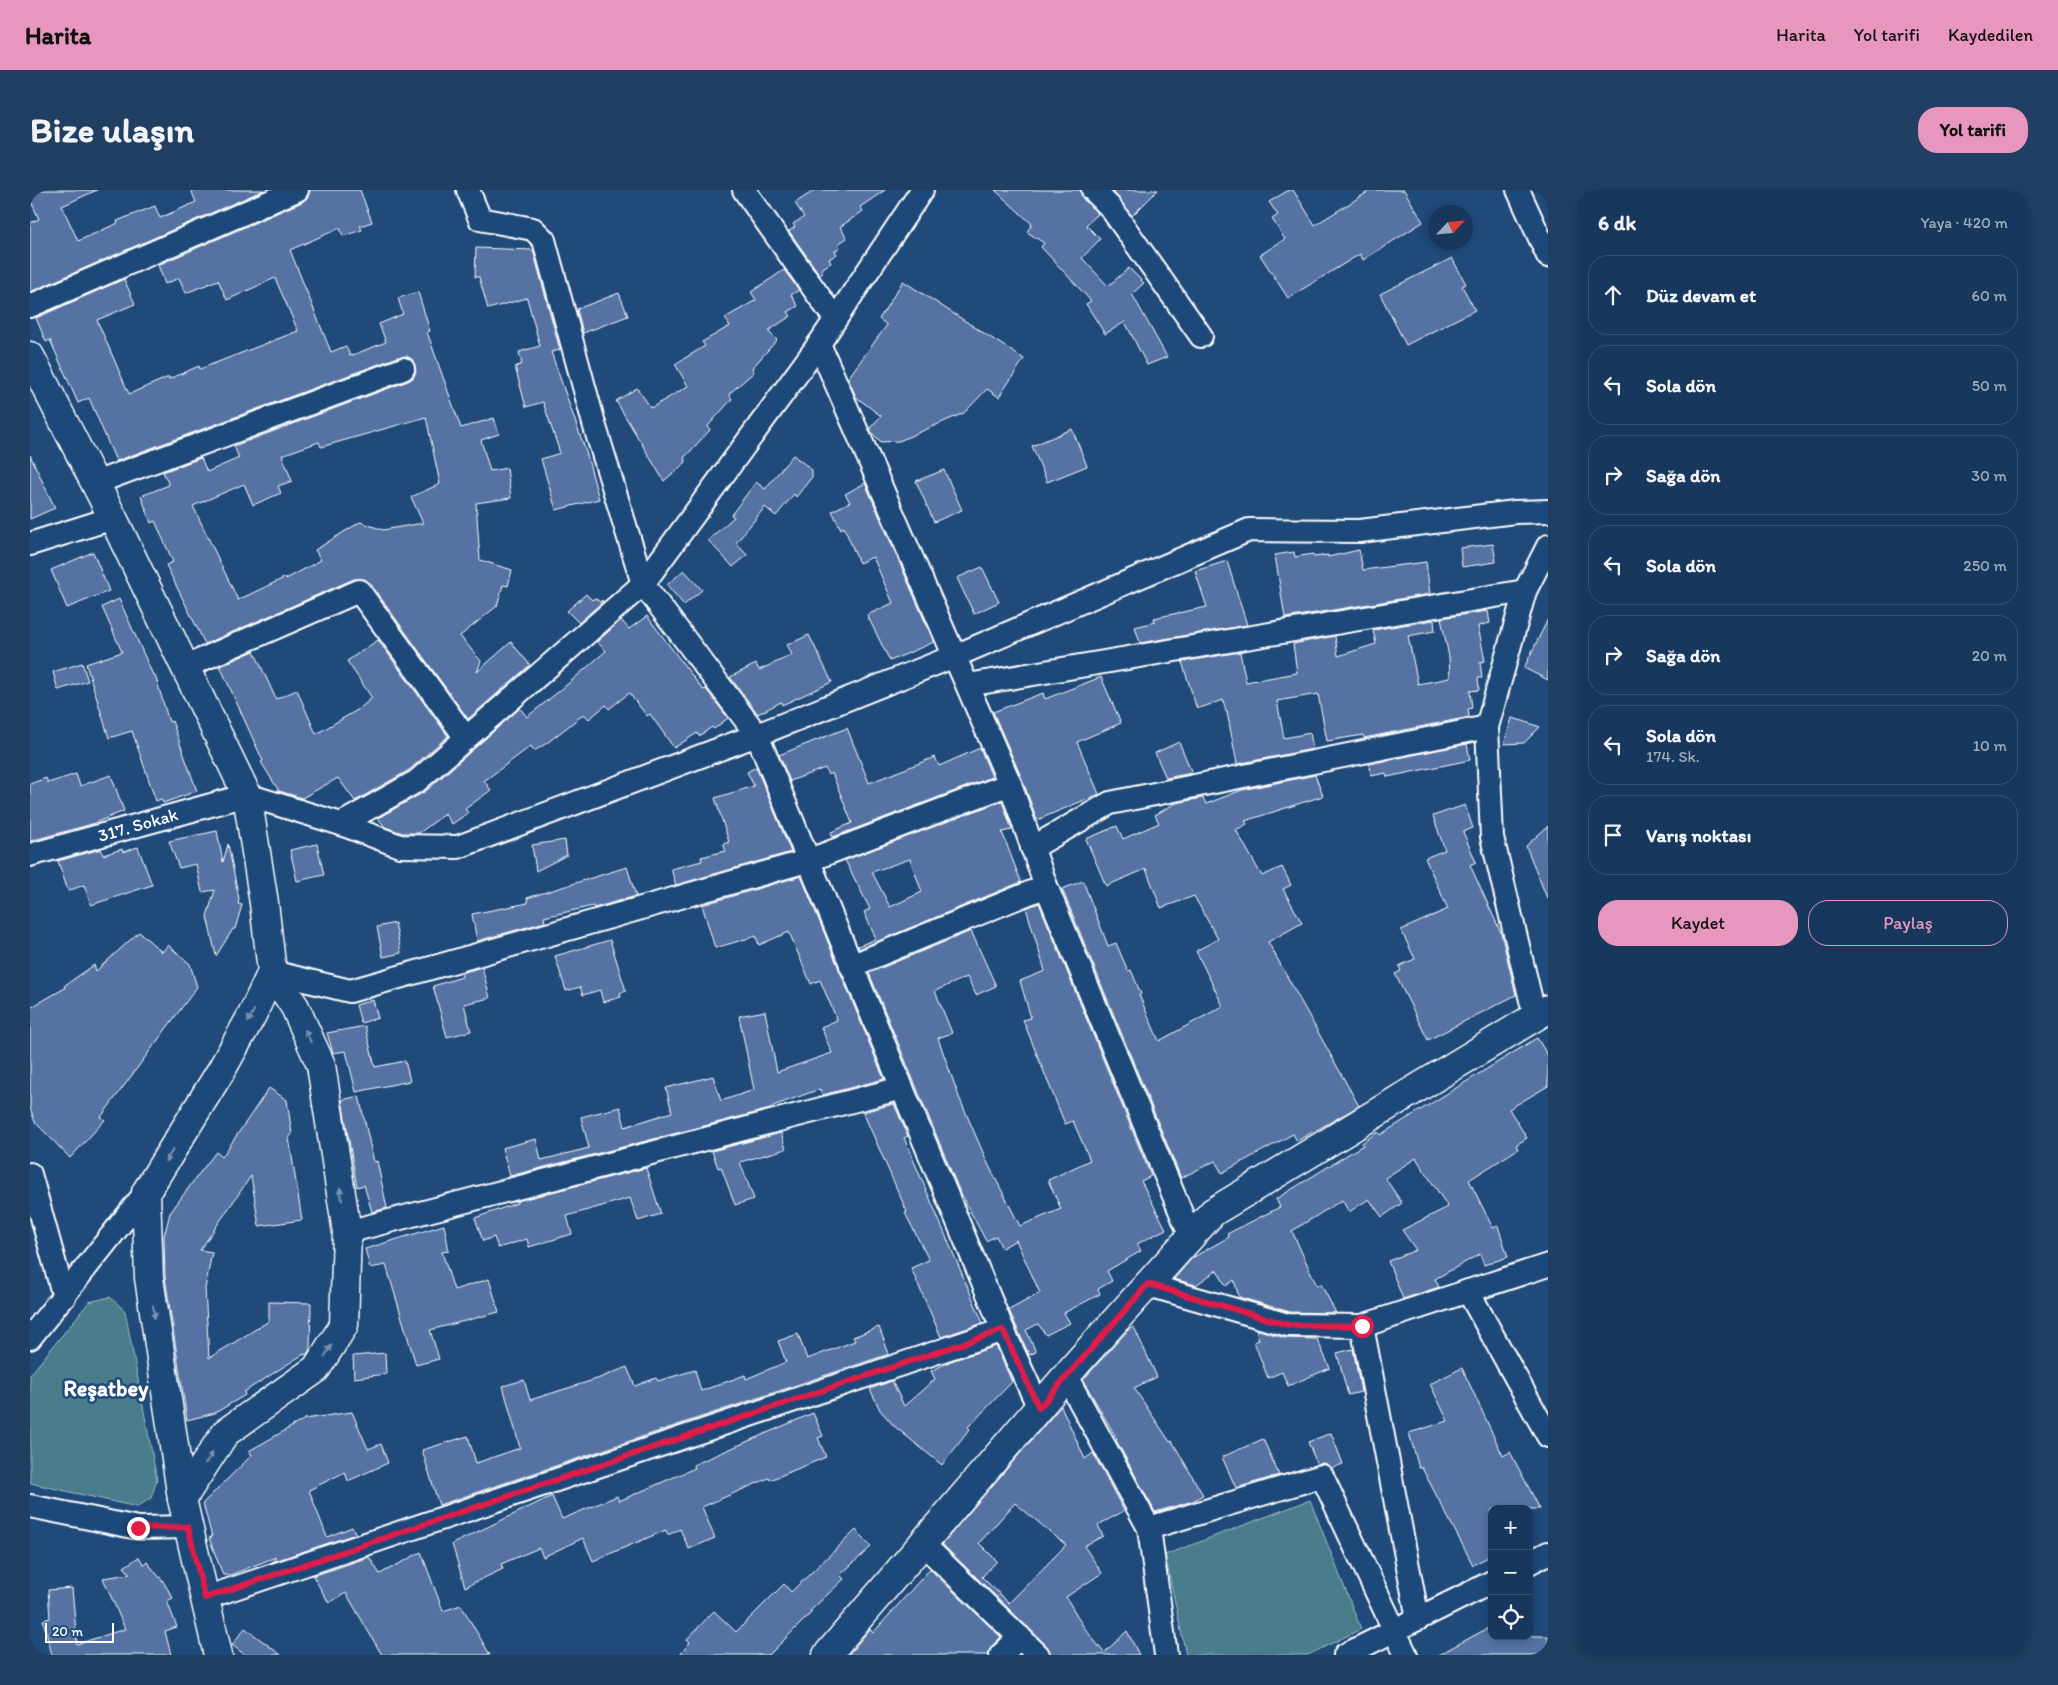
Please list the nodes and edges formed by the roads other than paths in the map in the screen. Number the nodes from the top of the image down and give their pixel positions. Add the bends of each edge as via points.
1 (297, 190) edge
2 (468, 190) edge
3 (744, 190) edge
4 (922, 190) edge
5 (1093, 190) edge
6 (1518, 190) edge
7 (1548, 256) edge
8 (30, 306) edge
9 (835, 319) junction
10 (1201, 336) dead end
11 (819, 344) junction
12 (30, 356) edge
13 (403, 369) dead end
14 (95, 483) junction
15 (1548, 511) edge
16 (113, 518) junction
17 (30, 544) edge
18 (1548, 546) edge
19 (643, 584) junction
20 (1525, 590) junction
21 (955, 656) junction
22 (185, 667) junction
23 (968, 685) junction
24 (1487, 727) junction
25 (757, 735) junction
26 (466, 738) junction
27 (1010, 784) junction
28 (247, 795) junction
29 (341, 824) junction
30 (1032, 848) junction
31 (30, 855) edge
32 (807, 861) junction
33 (1046, 886) junction
34 (851, 966) junction
35 (272, 972) junction
36 (1541, 1013) edge
37 (902, 1088) junction
38 (30, 1174) edge
39 (146, 1192) junction
40 (36, 1215) edge
41 (347, 1232) junction
42 (1191, 1237) junction
43 (1548, 1265) edge
44 (1148, 1284) junction
45 (1468, 1291) junction
46 (64, 1297) junction
47 (1362, 1326) junction
48 (1003, 1330) junction
49 (30, 1338) edge
50 (1066, 1376) junction
51 (1039, 1408) junction
52 (1548, 1436) edge
53 (182, 1499) junction
54 (30, 1506) edge
55 (188, 1527) junction
56 (1149, 1528) junction
57 (922, 1543) junction
58 (1548, 1553) edge
59 (1533, 1561) edge
60 (1488, 1584) edge
61 (205, 1598) junction
62 (1418, 1619) junction
63 (1394, 1632) junction
64 (1020, 1637) junction
65 (218, 1655) edge
66 (827, 1655) edge
67 (1001, 1655) edge
68 (1038, 1655) edge
69 (1166, 1655) edge
70 (1346, 1655) edge
71 (1406, 1655) edge

1 - 8 street
2 - 19 street via 480,219 533,229 544,240 595,427
3 - 9 street
4 - 9 street
5 - 10 street via 1110,207
6 - 7 street
9 - 11 street
11 - 19 street
11 - 21 street
12 - 14 main road
13 - 14 street
14 - 16 main road
15 - 21 street via 1360,530 1249,530
16 - 17 street
16 - 22 main road
18 - 20 street
19 - 25 street
19 - 26 street
20 - 23 street
20 - 24 street
21 - 23 street
21 - 25 street
22 - 26 street via 359,591
22 - 28 main road
23 - 27 street
24 - 30 street via 1110,803
24 - 36 street via 1492,837
25 - 29 street via 458,847 400,846
25 - 32 street
26 - 29 street via 417,781
27 - 30 street
27 - 32 street
28 - 29 street
28 - 31 street, 317. Sokak
28 - 35 main road
30 - 33 street
32 - 34 street
32 - 35 street via 350,991
33 - 34 street
33 - 42 street
34 - 37 street
35 -> 39 main road via 222,1069
41 -> 35 main road via 321,1065 295,1007
36 - 42 main road via 1213,1212
37 - 41 street
37 - 48 street
38 - 40 street
39 - 46 street
39 -> 53 main road via 149,1278
40 - 46 street
53 -> 41 main road via 225,1433 316,1369 344,1325
42 - 44 main road
43 - 45 street
44 - 47 street via 1288,1325
44 - 50 main road
45 - 47 street
45 - 52 street
46 - 49 street
47 - 62 street
48 - 51 street
48 - 61 street
50 - 51 main road
50 - 56 street
51 - 57 main road
53 - 55 main road
54 - 55 street via 138,1528
55 - 61 main road
56 - 63 street via 1322,1476
56 - 69 street
57 - 64 street
57 - 66 main road
58 - 59 street
60 - 62 street
61 - 65 main road
62 - 63 street
63 - 70 street
63 - 71 street
64 - 67 street
64 - 68 street

